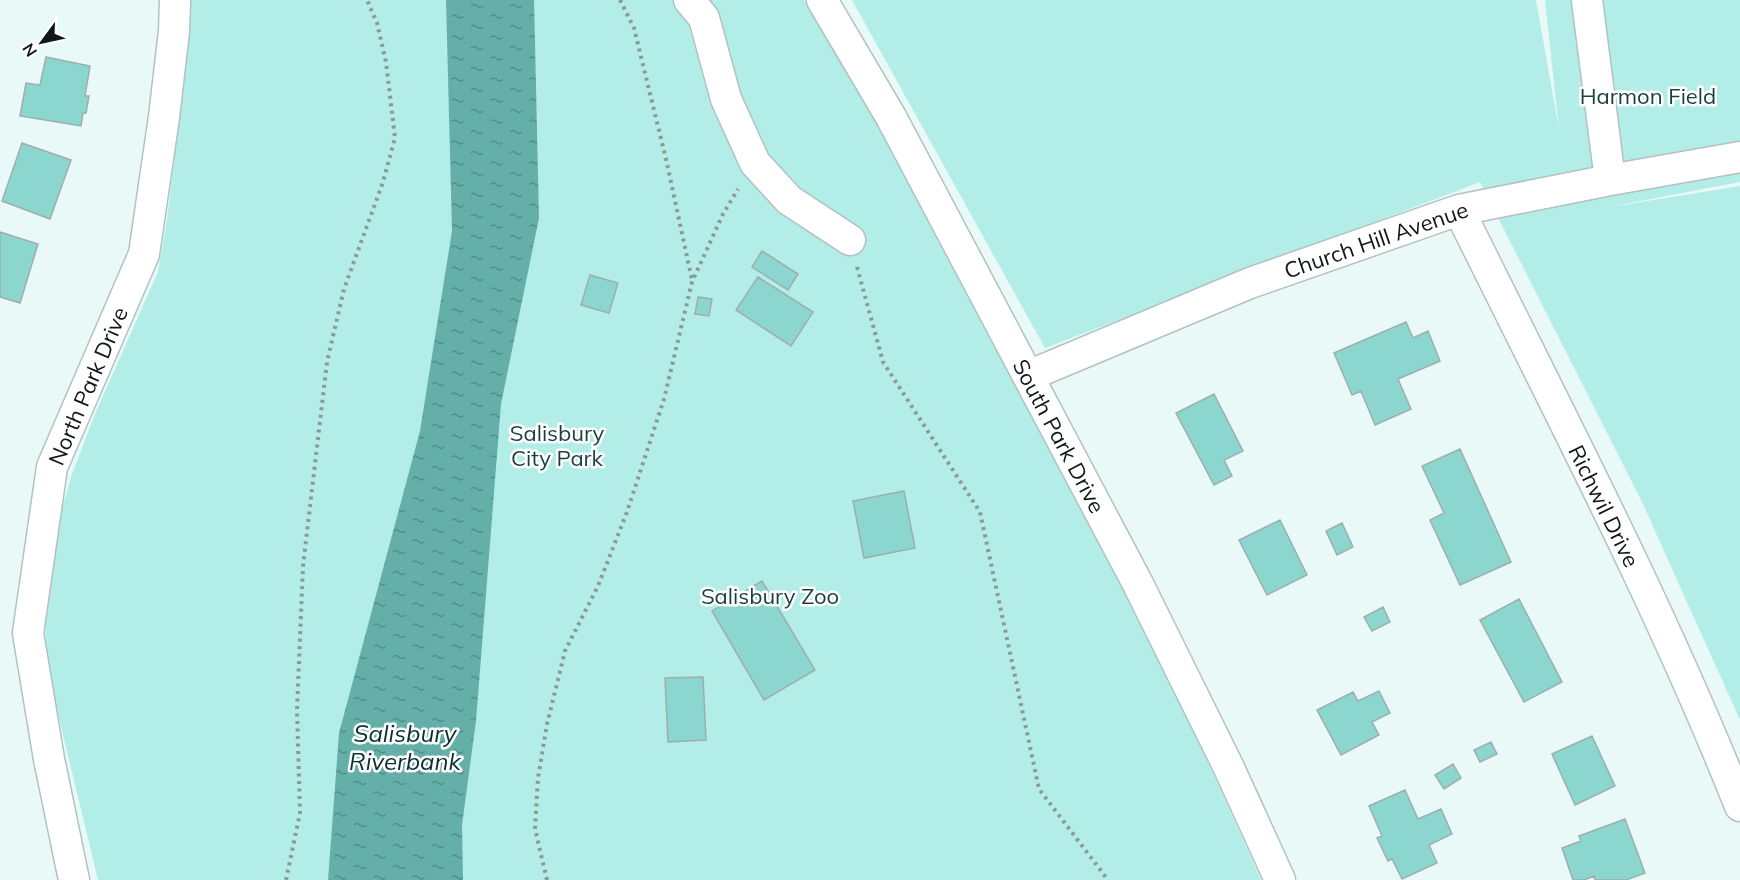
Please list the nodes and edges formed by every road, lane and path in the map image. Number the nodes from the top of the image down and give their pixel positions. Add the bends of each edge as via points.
1 (175, 0) edge
2 (367, 0) edge
3 (620, 0) edge
4 (689, 0) edge
5 (822, 0) edge
6 (1587, 0) edge
7 (1740, 157) edge
8 (755, 163) junction
9 (1610, 180) junction
10 (1459, 210) junction
11 (850, 240) joint
12 (692, 282) junction
13 (1028, 376) junction
14 (1740, 806) edge
15 (74, 880) edge
16 (286, 880) edge
17 (547, 880) edge
18 (1108, 880) edge
19 (1280, 880) edge

1 - 15 street, North Park Drive via 164,117 144,254 52,467 28,633
2 - 16 path via 386,62 395,138 344,289 327,362 303,566 297,710 300,813
3 - 12 path via 634,28
4 - 8 street via 704,18 726,99
5 - 13 street, South Park Drive via 891,117
6 - 9 street
7 - 9 street, Church Hill Avenue
8 - 11 street via 789,200
8 - 12 path via 723,214
9 - 10 street, Church Hill Avenue
10 - 13 street, Church Hill Avenue via 1250,283
10 - 14 street, Richwil Drive via 1632,561
11 - 18 path via 883,362 980,512 1039,789
12 - 17 path via 664,399 631,501 598,586 565,651 547,724 535,829
13 - 19 street, South Park Drive via 1138,584

